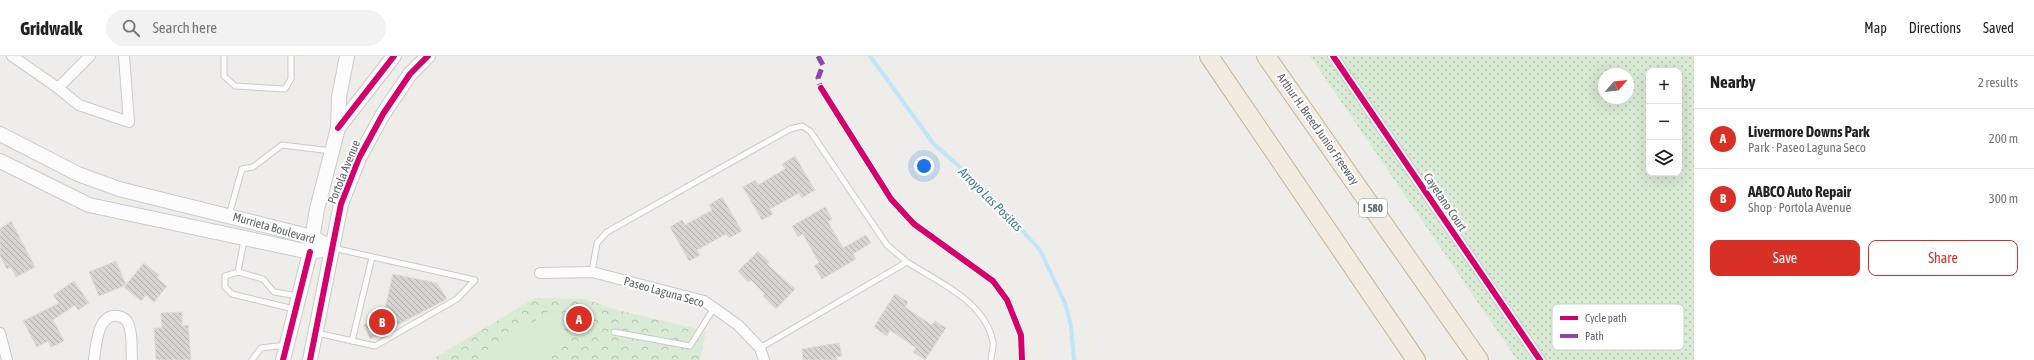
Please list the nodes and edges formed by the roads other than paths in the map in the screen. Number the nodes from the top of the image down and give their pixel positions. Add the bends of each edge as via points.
1 (12, 56) edge
2 (90, 56) edge
3 (124, 56) edge
4 (224, 56) edge
5 (291, 56) edge
6 (347, 56) edge
7 (394, 56) edge
8 (428, 56) edge
9 (1209, 56) edge
10 (1266, 56) edge
11 (1333, 56) edge
12 (410, 74) junction
13 (58, 88) junction
14 (338, 128) junction
15 (0, 134) edge
16 (332, 151) junction
17 (0, 160) edge
18 (229, 215) junction
19 (312, 237) junction
20 (244, 239) junction
21 (332, 248) junction
22 (310, 252) junction
23 (372, 257) junction
24 (907, 262) junction
25 (238, 272) junction
26 (592, 272) junction
27 (540, 273) dead end
28 (298, 303) junction
29 (714, 308) junction
30 (614, 332) dead end
31 (0, 333) edge
32 (315, 333) junction
33 (352, 341) junction
34 (287, 345) junction
35 (760, 348) junction
36 (7, 360) edge
37 (94, 360) edge
38 (132, 360) edge
39 (252, 360) edge
40 (283, 360) edge
41 (310, 360) edge
42 (764, 360) edge
43 (991, 360) edge
44 (1416, 360) edge
45 (1479, 360) edge
46 (1540, 360) edge

1 - 13 street
2 - 13 street
3 - 13 street via 130,122 79,105
4 - 5 lane via 224,76 235,86 285,89 291,79
6 - 14 main road via 339,97
7 - 12 main road
7 - 14 main road, Portola Avenue
8 - 12 main road, Portola Avenue
9 - 44 highway
10 - 45 highway, Arthur H. Breed Junior Freeway / I 580
11 - 46 street, Cayetano Court
12 - 21 main road, Portola Avenue via 383,114 359,158 341,204
14 - 16 main road, Portola Avenue
15 - 18 main road, Murrieta Boulevard via 78,174 119,189
16 - 18 lane via 282,145 252,167 245,167 242,169
16 - 19 main road, Portola Avenue
17 - 20 main road, Murrieta Boulevard via 89,205
18 - 19 main road, Murrieta Boulevard
19 - 21 main road, Murrieta Boulevard
19 - 22 main road, Portola Avenue
20 - 22 main road, Murrieta Boulevard
20 - 25 lane
21 - 22 main road, Murrieta Boulevard
21 - 23 lane
21 - 32 main road, Portola Avenue
22 - 28 main road, Portola Avenue
23 - 33 lane
23 - 33 lane via 475,280 457,299 375,346
24 - 26 lane via 887,245 810,131 802,126 790,129 607,232 597,243
24 - 35 lane
24 - 43 lane via 973,304 993,342
25 - 28 lane via 263,279 274,292
25 - 28 lane via 225,276 225,287 232,294
26 - 27 street, Paseo Laguna Seco
26 - 29 street, Paseo Laguna Seco via 704,301
28 - 34 main road, Portola Avenue
29 - 30 lane via 690,346
29 - 35 street, Paseo Laguna Seco via 738,325
31 - 36 street
32 - 33 lane
32 - 41 main road, Portola Avenue
34 - 39 lane via 261,348
34 - 40 main road, Portola Avenue
35 - 42 street, Paseo Laguna Seco
37 - 38 street via 100,328 111,317 118,316 127,320 130,327

